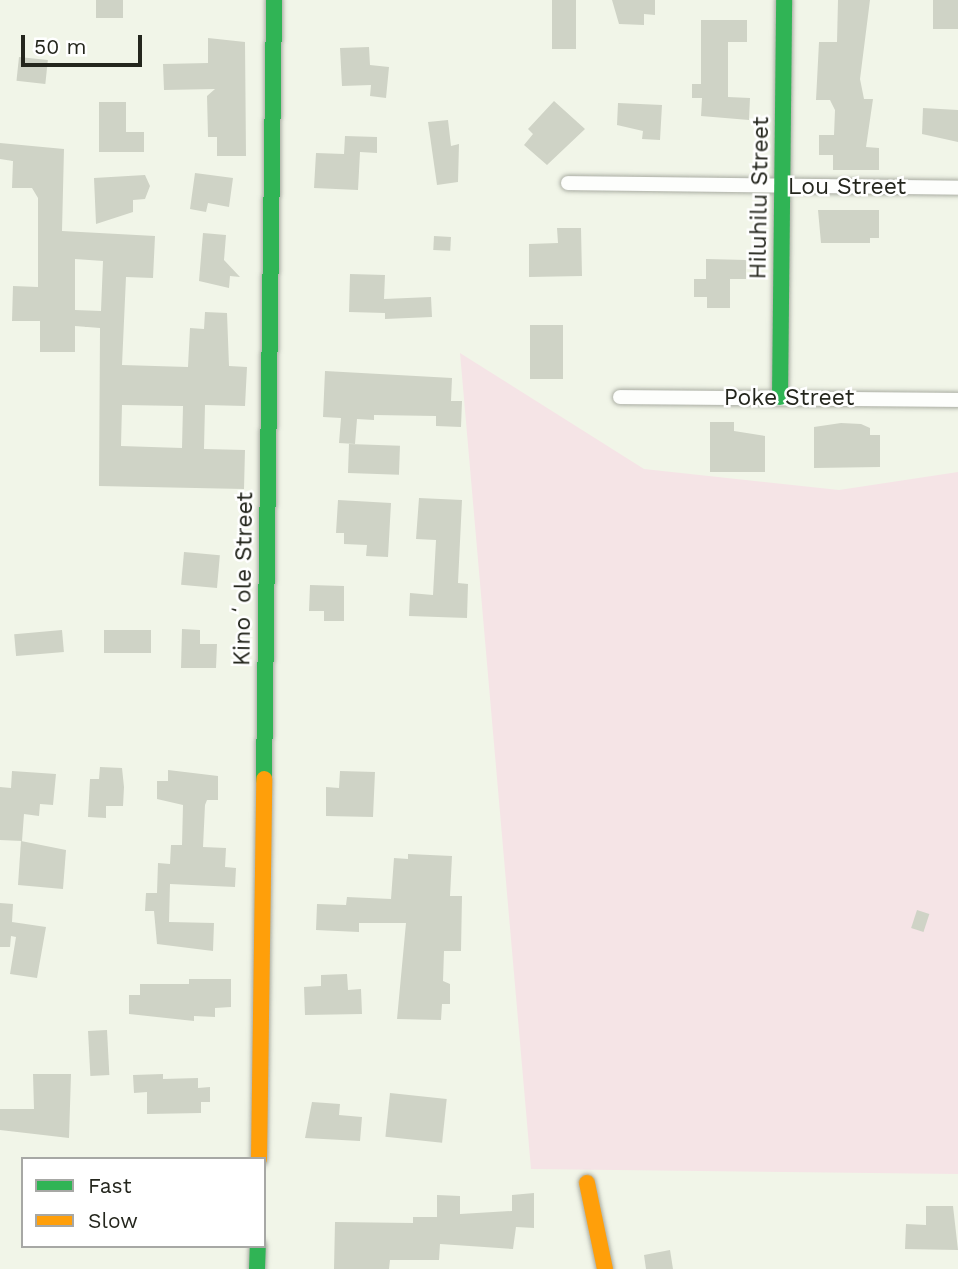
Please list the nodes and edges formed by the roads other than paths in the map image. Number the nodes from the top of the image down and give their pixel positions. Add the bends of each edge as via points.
1 (274, 0) edge
2 (785, 0) edge
3 (568, 183) dead end
4 (782, 187) junction
5 (958, 188) edge
6 (620, 397) dead end
7 (780, 397) junction
8 (958, 400) edge
9 (259, 1157) edge
10 (587, 1183) dead end
11 (257, 1248) edge
12 (257, 1269) edge
13 (605, 1269) edge

1 - 9 street, Kinoʻole Street
2 - 4 street, Hiluhilu Street
3 - 4 street, Lou Street
4 - 5 street, Lou Street
4 - 7 street, Hiluhilu Street
6 - 7 street, Poke Street
7 - 8 street, Poke Street
10 - 13 street
11 - 12 street

